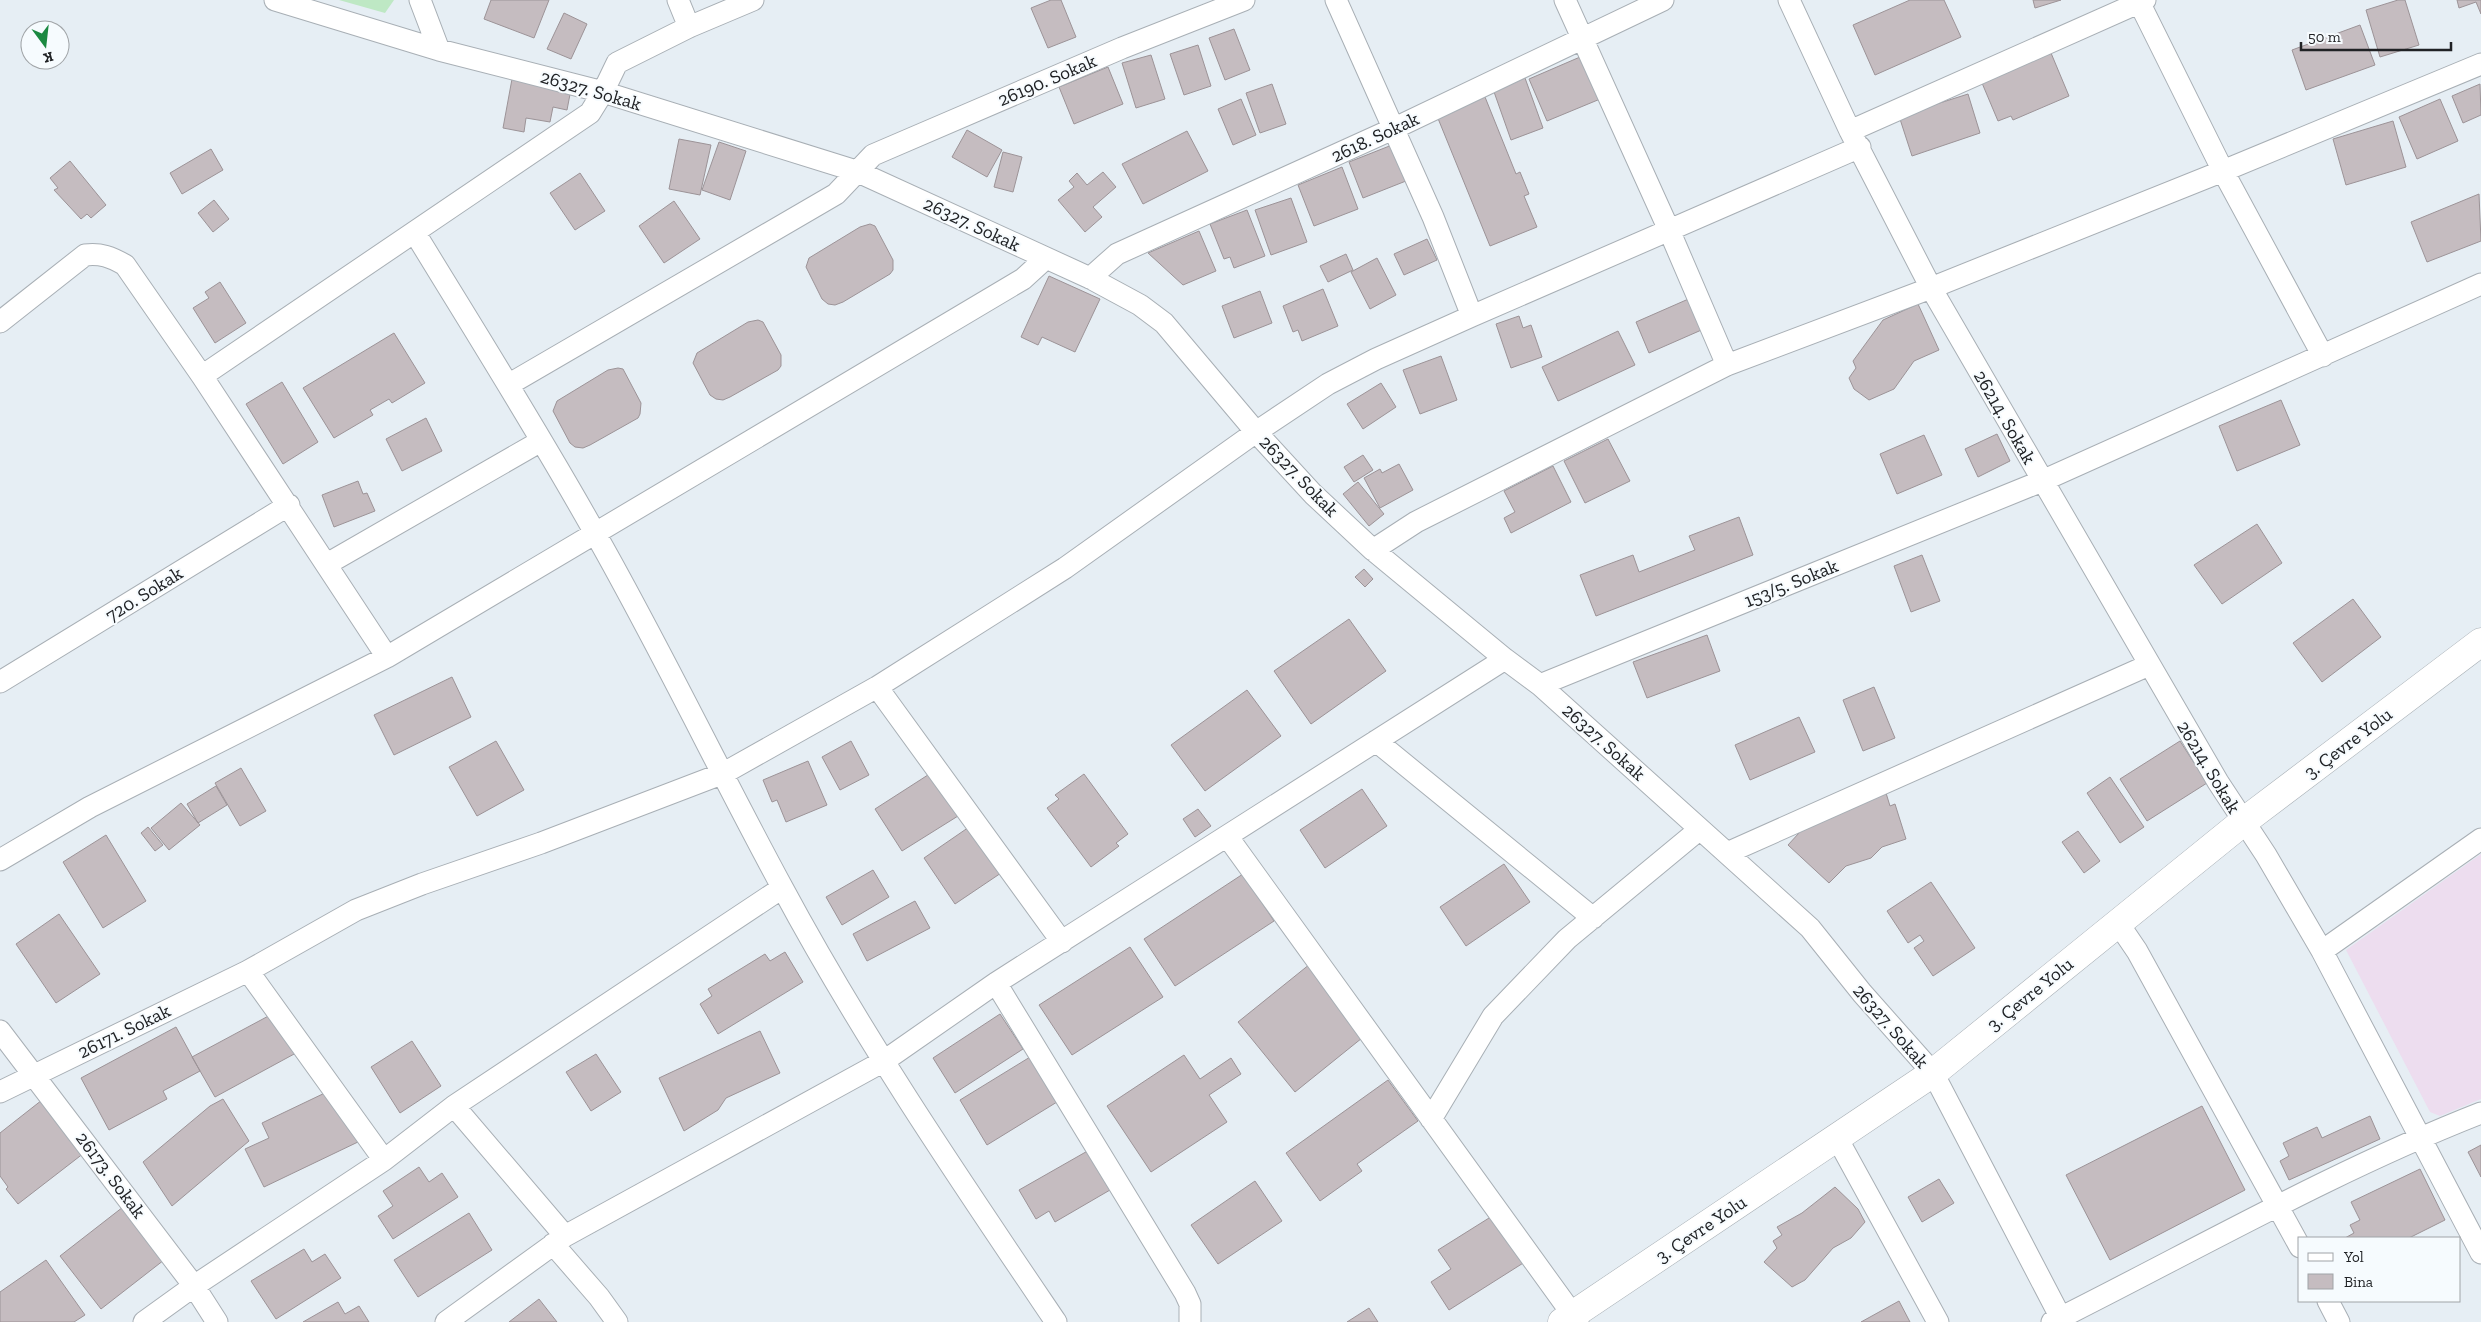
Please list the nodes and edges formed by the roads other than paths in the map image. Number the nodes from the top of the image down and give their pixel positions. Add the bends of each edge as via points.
1 (275, 0) edge
2 (420, 0) edge
3 (678, 0) edge
4 (753, 0) edge
5 (1244, 0) edge
6 (1336, 0) edge
7 (1565, 0) edge
8 (1663, 0) edge
9 (1789, 0) edge
10 (2140, 1) edge
11 (690, 27) junction
12 (1583, 39) junction
13 (439, 50) junction
14 (2481, 64) edge
15 (603, 92) junction
16 (1395, 128) junction
17 (1855, 139) junction
18 (856, 171) junction
19 (2223, 171) junction
20 (1669, 230) junction
21 (415, 233) junction
22 (1046, 258) junction
23 (1090, 278) junction
24 (2481, 284) edge
25 (1931, 288) junction
26 (1472, 316) junction
27 (0, 322) edge
28 (2323, 356) junction
29 (1727, 365) junction
30 (202, 376) junction
31 (508, 385) junction
32 (1256, 432) junction
33 (541, 442) junction
34 (2042, 481) junction
35 (288, 506) junction
36 (596, 533) junction
37 (1373, 550) junction
38 (327, 564) junction
39 (2481, 642) edge
40 (387, 658) junction
41 (1505, 659) junction
42 (2149, 665) junction
43 (0, 682) edge
44 (1540, 685) junction
45 (877, 687) junction
46 (1376, 741) junction
47 (724, 773) junction
48 (2243, 822) junction
49 (1700, 829) junction
50 (1227, 836) junction
51 (2481, 839) edge
52 (1727, 853) junction
53 (0, 860) edge
54 (782, 888) junction
55 (1593, 918) junction
56 (2118, 923) junction
57 (1062, 942) junction
58 (2322, 951) junction
59 (248, 971) junction
60 (996, 983) junction
61 (0, 1031) edge
62 (884, 1061) junction
63 (35, 1074) junction
64 (1933, 1074) junction
65 (0, 1092) edge
66 (454, 1106) junction
67 (2481, 1113) edge
68 (1431, 1119) junction
69 (2421, 1137) junction
70 (1837, 1138) junction
71 (384, 1160) junction
72 (2278, 1205) junction
73 (559, 1240) junction
74 (2298, 1243) edge
75 (2481, 1253) edge
76 (194, 1286) junction
77 (2329, 1302) edge
78 (1571, 1320) edge
79 (2059, 1321) edge
80 (144, 1322) edge
81 (217, 1322) edge
82 (446, 1322) edge
83 (617, 1322) edge
84 (1056, 1322) edge
85 (1190, 1322) edge
86 (1938, 1322) edge
87 (2339, 1322) edge

1 - 13 street, 26327. Sokak
2 - 13 street
3 - 11 street
4 - 11 street
5 - 18 street, 26190. Sokak via 1122,48 873,155
6 - 16 street
7 - 12 street
8 - 12 street, 2618. Sokak
9 - 17 street, 26214. Sokak
10 - 17 street, 26171. Sokak
10 - 19 street
11 - 15 street via 617,63
12 - 16 street, 2618. Sokak
12 - 20 street
13 - 15 street, 26327. Sokak
14 - 19 street
15 - 18 street, 26327. Sokak
15 - 21 street via 590,113
16 - 23 street, 2618. Sokak via 1117,254
16 - 26 street
17 - 20 street, 26171. Sokak
17 - 25 street, 26214. Sokak
18 - 22 street, 26327. Sokak
18 - 31 street, 26190. Sokak via 836,194
19 - 25 street
19 - 28 street
20 - 26 street, 26171. Sokak
20 - 29 street
21 - 30 street
21 - 31 street
22 - 23 street, 26327. Sokak
22 - 36 street via 1023,279
23 - 32 street, 26327. Sokak via 1140,305 1164,323
24 - 28 street, 153/5. Sokak
25 - 29 street
25 - 34 street, 26214. Sokak
26 - 32 street, 26171. Sokak via 1328,384
27 - 30 street via 86,255 110,256 124,265
28 - 34 street, 153/5. Sokak
29 - 37 street via 1416,522
30 - 35 street
31 - 33 street
32 - 37 street, 26327. Sokak via 1313,494
32 - 45 street, 26171. Sokak via 1065,568
33 - 36 street
33 - 38 street
34 - 42 street, 26214. Sokak
34 - 44 street, 153/5. Sokak
35 - 38 street
35 - 43 street, 720. Sokak
36 - 40 street
36 - 47 street
37 - 41 street, 26327. Sokak
38 - 40 street
39 - 48 main road, 3. Çevre Yolu
40 - 53 street via 90,807
41 - 44 street, 26327. Sokak
41 - 46 street
42 - 48 street, 26214. Sokak
42 - 52 street
44 - 49 street, 26327. Sokak
45 - 47 street, 26171. Sokak
45 - 57 street
46 - 50 street
46 - 55 street
47 - 54 street
47 - 59 street, 26171. Sokak via 356,910
48 - 56 main road, 3. Çevre Yolu
48 - 58 street, 26214. Sokak
49 - 52 street, 26327. Sokak
49 - 55 street
50 - 57 street
50 - 68 street
51 - 58 street
52 - 64 street, 26327. Sokak via 1810,928
54 - 62 street
54 - 66 street
55 - 68 street via 1567,939 1493,1016
56 - 64 main road, 3. Çevre Yolu
56 - 72 street via 2137,951
57 - 60 street
58 - 69 street, 26214. Sokak
59 - 63 street, 26171. Sokak
59 - 71 street
60 - 62 street
60 - 85 street via 1185,1293 1190,1304
61 - 63 street, 26173. Sokak
62 - 73 street
62 - 84 street
63 - 65 street, 26171. Sokak
63 - 76 street, 26173. Sokak
64 - 70 main road, 3. Çevre Yolu
64 - 79 street, 26327. Sokak
66 - 71 street
66 - 73 street
67 - 69 street
68 - 78 street
69 - 72 street
69 - 75 street, 26214. Sokak
70 - 78 main road, 3. Çevre Yolu
70 - 86 street
71 - 76 street
72 - 74 street
72 - 79 street
73 - 82 street
73 - 83 street
76 - 80 street
76 - 81 street, 26173. Sokak
77 - 87 street

